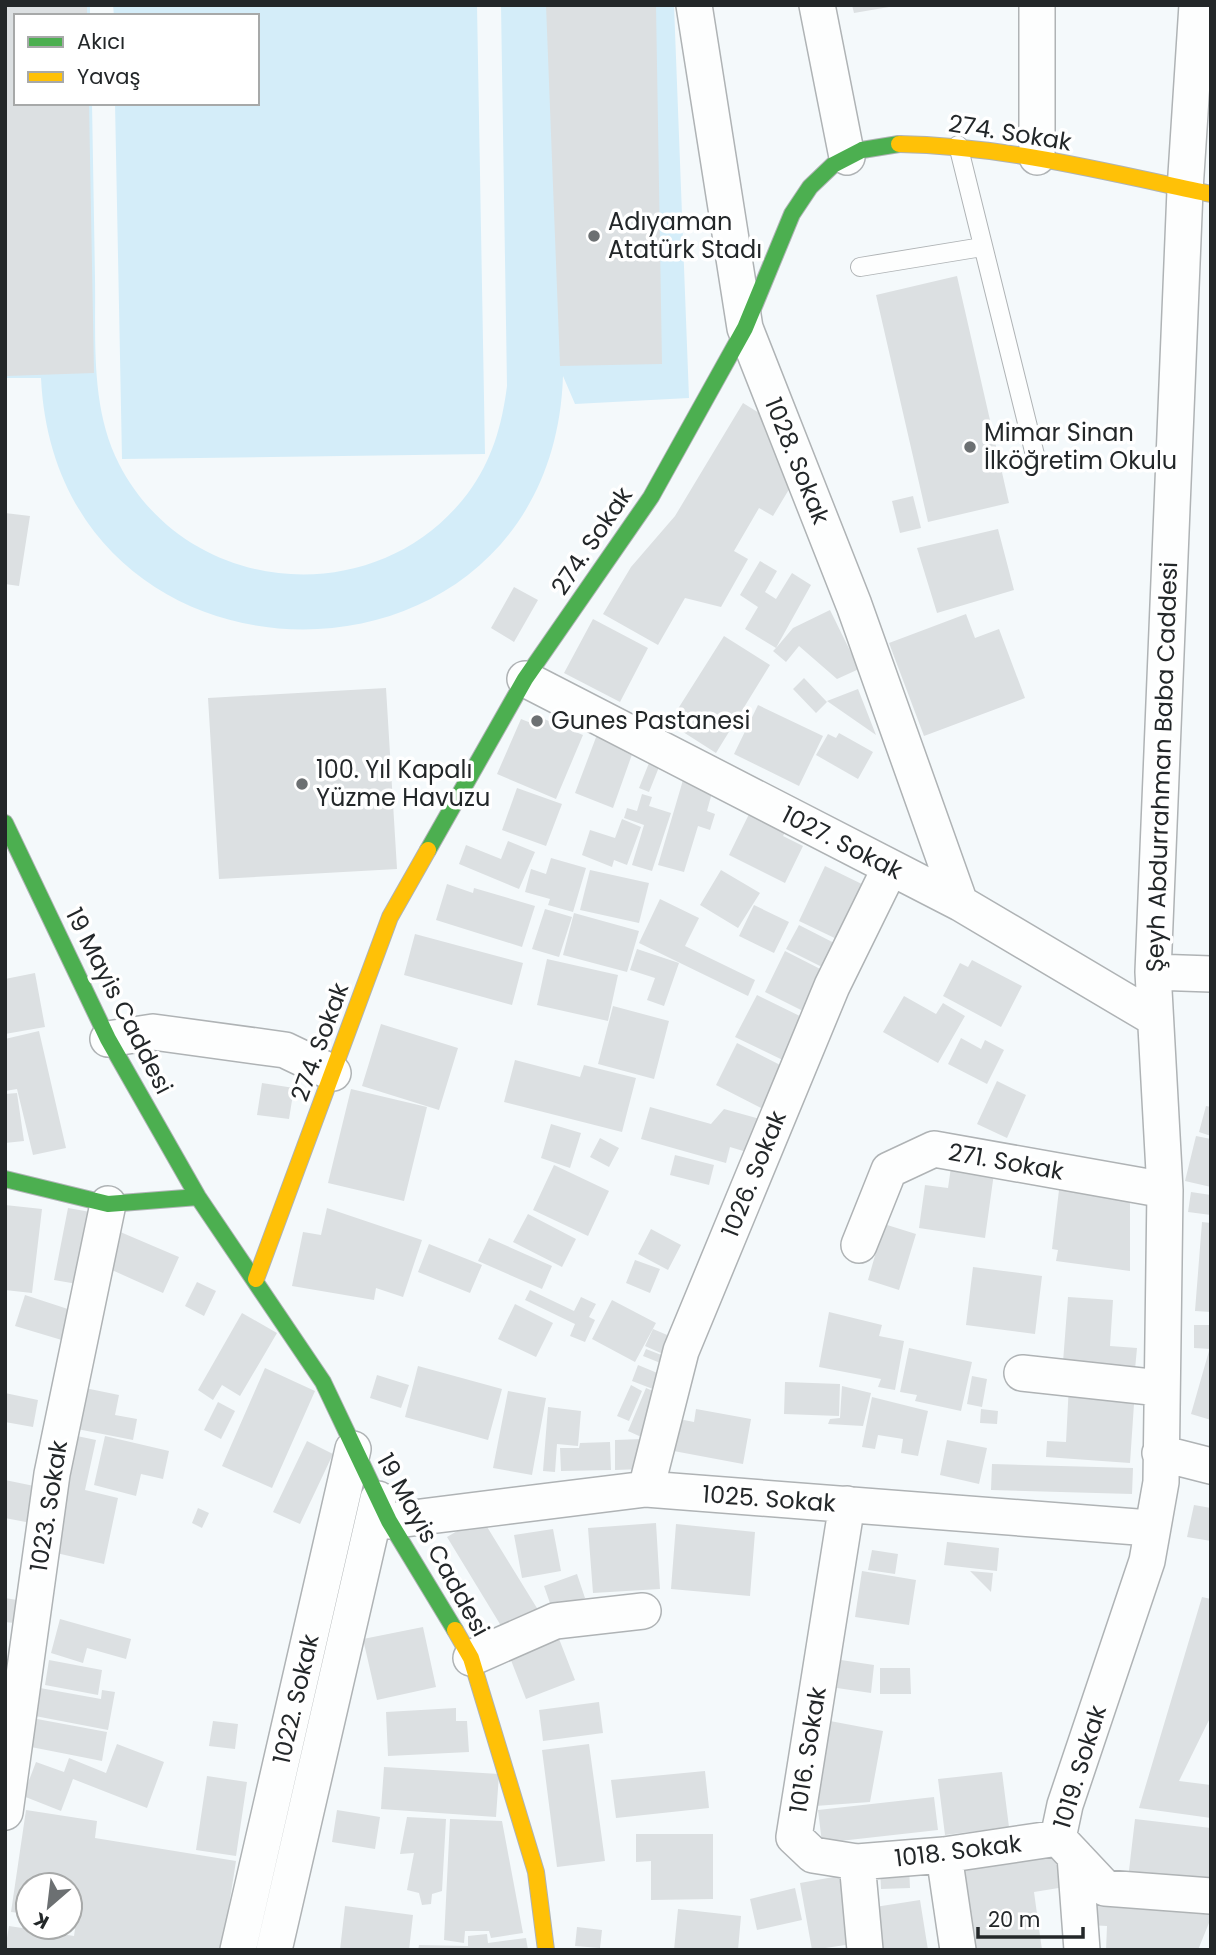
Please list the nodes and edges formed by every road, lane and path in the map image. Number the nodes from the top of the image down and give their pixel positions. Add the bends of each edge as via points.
1 (694, 5) edge
2 (817, 5) edge
3 (1037, 5) edge
4 (1197, 5) edge
5 (958, 145) junction
6 (1037, 156) junction
7 (847, 157) junction
8 (1198, 192) edge
9 (982, 247) junction
10 (860, 267) dead end
11 (745, 328) junction
12 (1036, 459) dead end
13 (525, 679) junction
14 (5, 823) edge
15 (890, 868) junction
16 (960, 903) junction
17 (1153, 972) junction
18 (1211, 974) edge
19 (1154, 1018) junction
20 (108, 1040) junction
21 (333, 1073) junction
22 (5, 1179) edge
23 (1165, 1189) junction
24 (198, 1197) junction
25 (108, 1204) junction
26 (859, 1245) dead end
27 (256, 1279) junction
28 (1022, 1373) dead end
29 (1160, 1388) junction
30 (353, 1449) junction
31 (1160, 1453) junction
32 (1211, 1466) edge
33 (646, 1489) junction
34 (847, 1504) junction
35 (384, 1510) junction
36 (1150, 1528) junction
37 (643, 1611) dead end
38 (471, 1658) junction
39 (5, 1812) edge
40 (1066, 1847) junction
41 (944, 1855) junction
42 (858, 1862) junction
43 (1211, 1896) edge
44 (238, 1950) edge
45 (274, 1950) edge
46 (546, 1950) edge
47 (865, 1950) edge
48 (958, 1950) edge
49 (1082, 1950) edge

1 - 11 street, 1028. Sokak
2 - 7 street
3 - 6 street
4 - 8 street, Şeyh Abdurrahman Baba Caddesi
5 - 6 street, 274. Sokak
5 - 7 street, 274. Sokak via 894,144
5 - 9 lane
6 - 8 street, 274. Sokak
7 - 11 street, 274. Sokak via 821,175 800,200
8 - 17 street, Şeyh Abdurrahman Baba Caddesi
9 - 10 lane
9 - 12 lane
11 - 13 street, 274. Sokak via 651,497
11 - 16 street, 1028. Sokak via 854,605
13 - 15 street, 1027. Sokak
13 - 21 street, 274. Sokak via 390,917
14 - 20 street, 19 Mayis Caddesi
15 - 16 street, 1027. Sokak
15 - 33 street, 1026. Sokak via 832,986 681,1351
16 - 19 street, 1027. Sokak
17 - 18 street
17 - 19 street, Şeyh Abdurrahman Baba Caddesi
19 - 23 street, Şeyh Abdurrahman Baba Caddesi
20 - 21 street via 153,1032 285,1050
20 - 24 street, 19 Mayis Caddesi
21 - 27 street, 274. Sokak
22 - 25 street
23 - 26 street, 271. Sokak via 934,1149 889,1170
23 - 29 street, Şeyh Abdurrahman Baba Caddesi
24 - 25 street
24 - 27 street, 19 Mayis Caddesi
25 - 39 street, 1023. Sokak via 52,1474
27 - 30 street, 19 Mayis Caddesi via 323,1382
28 - 29 street
29 - 31 street, Şeyh Abdurrahman Baba Caddesi
30 - 35 street, 19 Mayis Caddesi
30 - 44 street, 1022. Sokak
31 - 32 street
31 - 36 street, Şeyh Abdurrahman Baba Caddesi via 1161,1482
33 - 34 street, 1025. Sokak
33 - 35 street, 1025. Sokak
34 - 36 street, 1025. Sokak
34 - 42 street, 1016. Sokak via 794,1837 813,1855
35 - 38 street, 19 Mayis Caddesi
35 - 45 street, 1022. Sokak
36 - 40 street, 1019. Sokak via 1147,1561 1065,1805
37 - 38 street via 555,1621
38 - 46 street, 19 Mayis Caddesi via 536,1872
40 - 41 street, 1018. Sokak
40 - 43 street, 1019. Sokak via 1105,1888
40 - 49 street
41 - 42 street, 1018. Sokak
41 - 48 street
42 - 47 street

